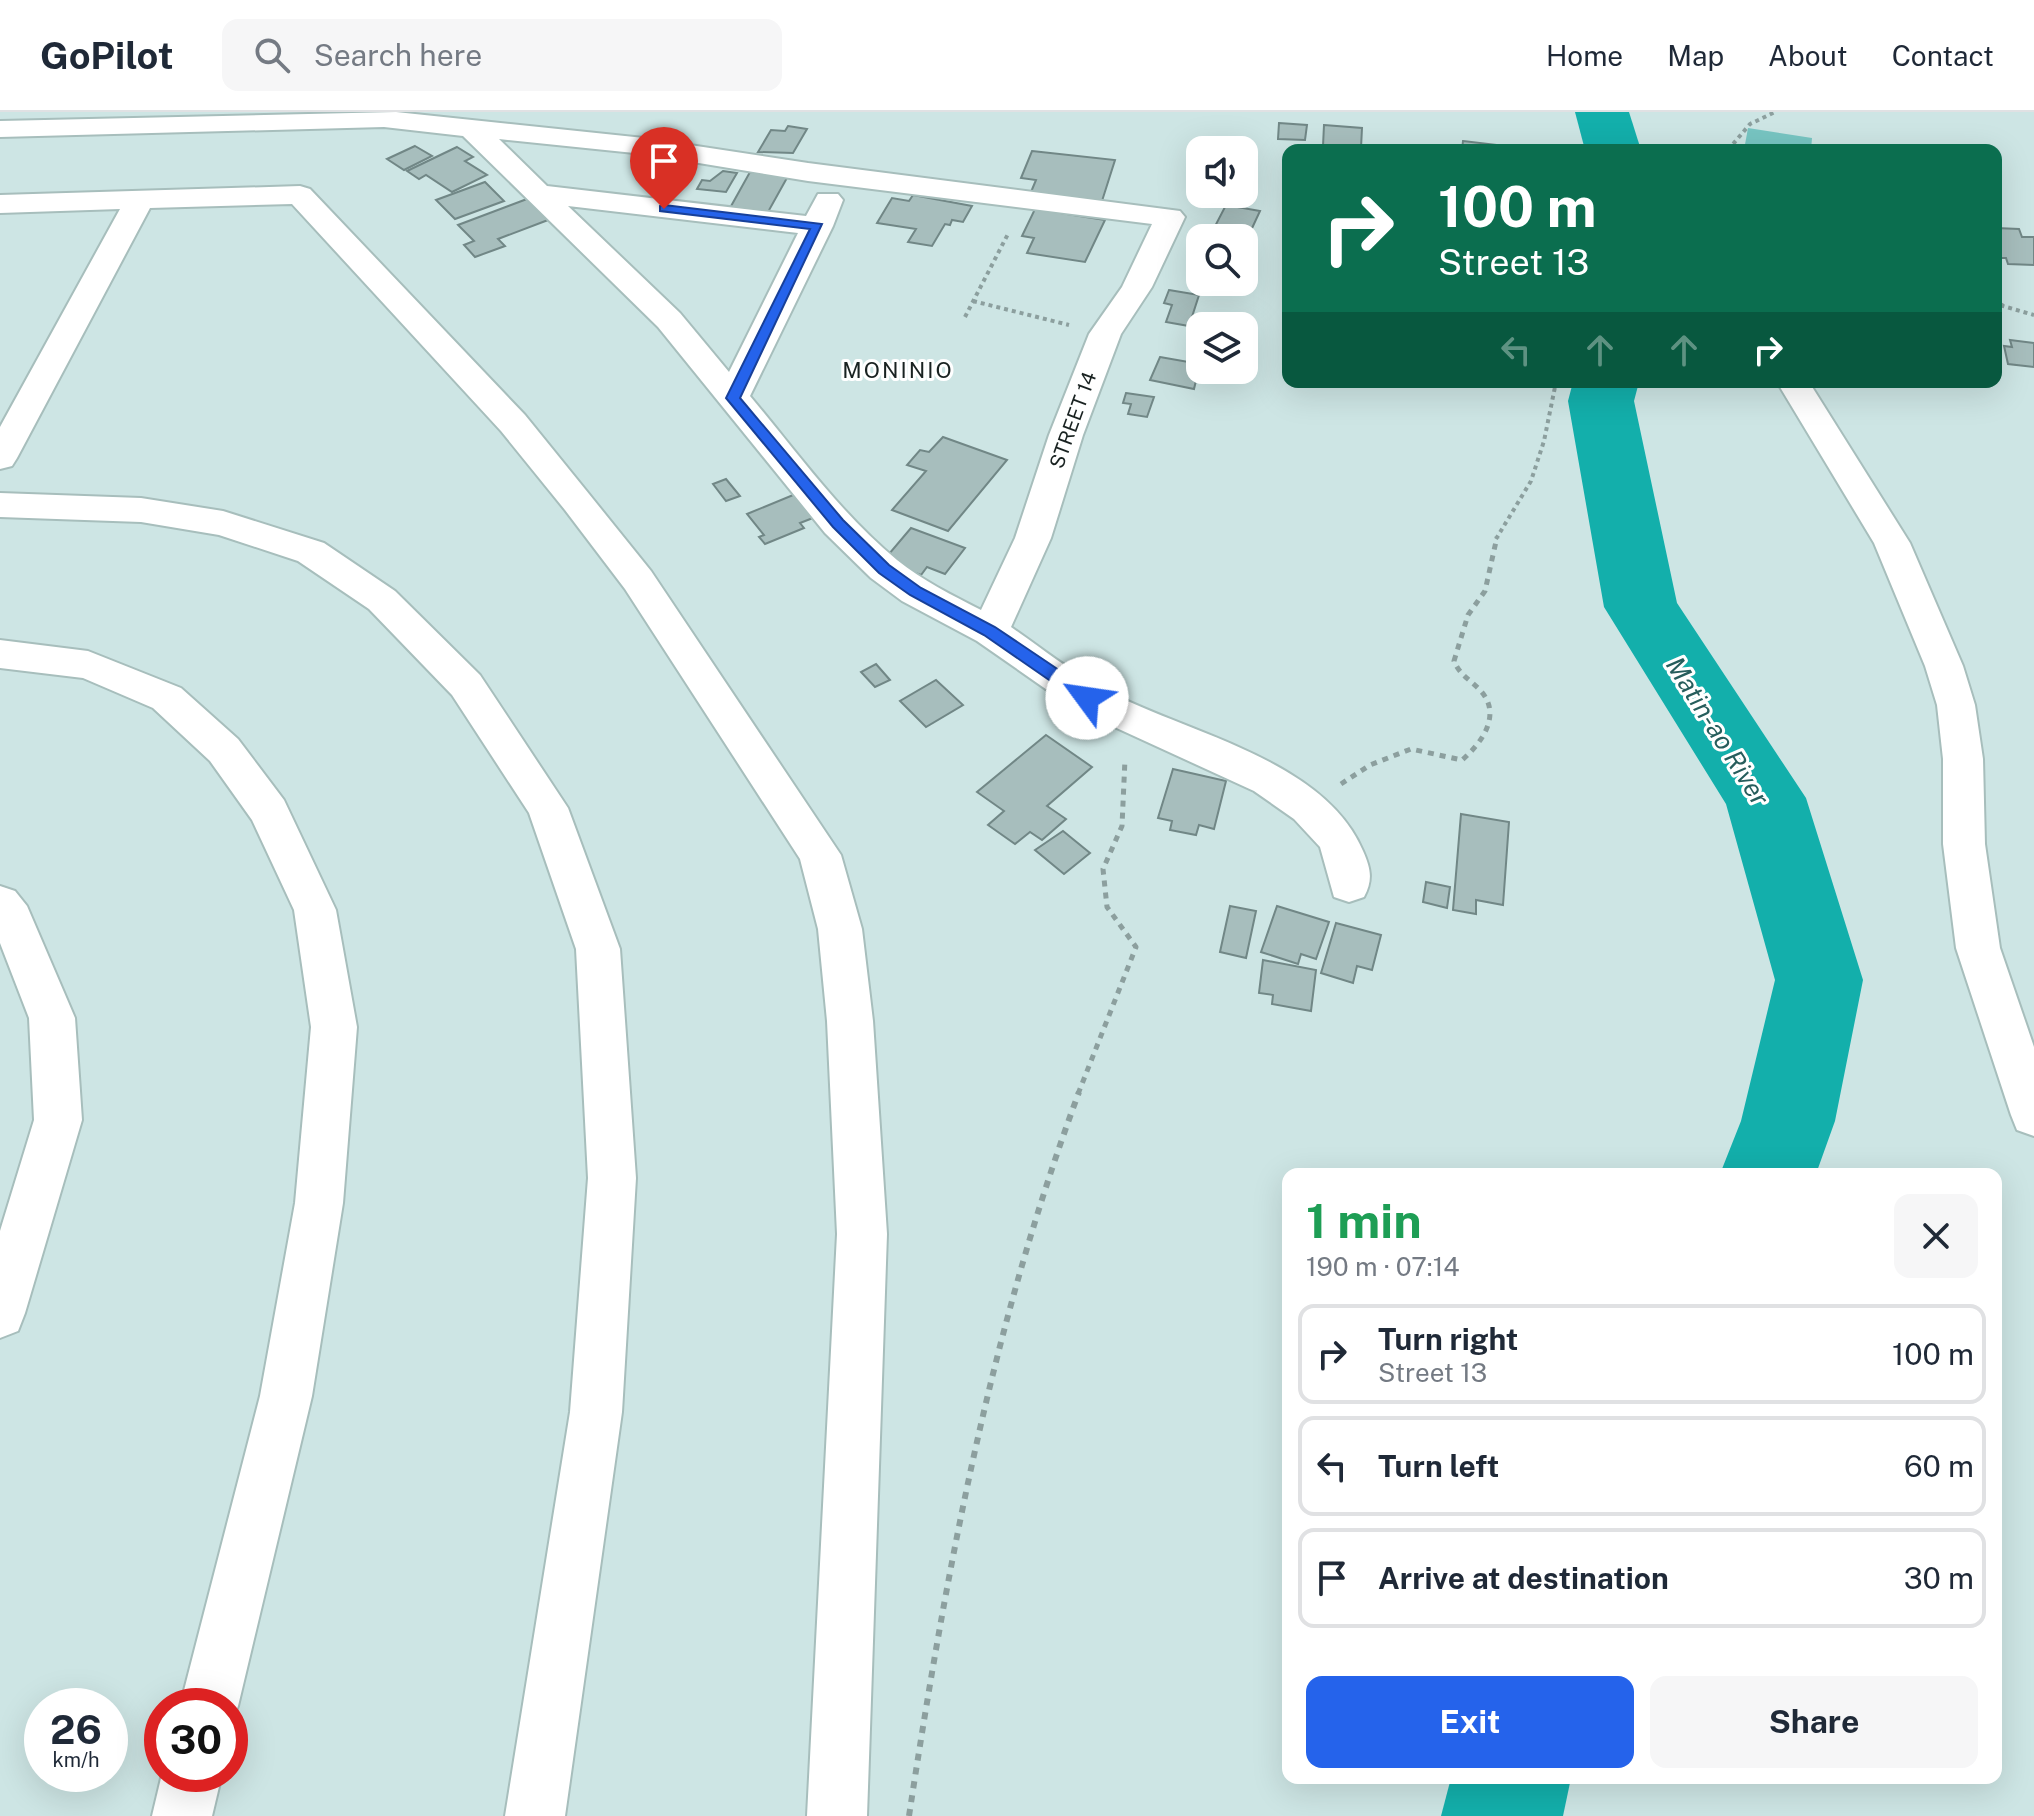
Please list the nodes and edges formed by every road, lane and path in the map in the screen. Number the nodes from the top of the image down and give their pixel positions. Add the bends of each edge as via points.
1 (1775, 112) edge
2 (320, 116) edge
3 (0, 129) edge
4 (474, 131) junction
5 (1733, 144) edge
6 (838, 175) junction
7 (542, 194) junction
8 (140, 200) junction
9 (0, 204) edge
10 (1013, 225) dead end
11 (818, 226) junction
12 (973, 301) junction
13 (2002, 305) edge
14 (2034, 315) edge
15 (965, 317) dead end
16 (1105, 334) junction
17 (1555, 388) edge
18 (1797, 388) edge
19 (733, 398) junction
20 (0, 458) edge
21 (0, 505) edge
22 (990, 631) junction
23 (0, 654) edge
24 (1122, 716) junction
25 (1308, 808) junction
26 (1349, 885) dead end
27 (0, 904) edge
28 (2034, 1115) edge
29 (0, 1313) edge
30 (213, 1688) edge
31 (188, 1792) edge
32 (182, 1816) edge
33 (535, 1816) edge
34 (837, 1816) edge
35 (909, 1816) edge

1 - 5 path via 1750,124
2 - 3 street
2 - 4 street
4 - 6 street via 644,146
4 - 7 street
6 - 11 street
6 - 16 street, STREET 14 via 1170,217 1137,287
7 - 11 street
7 - 19 street via 669,320
8 - 9 street
8 - 20 street
8 - 34 street via 300,195 513,423 577,502 638,580 820,855 840,929 862,1234
10 - 12 path
11 - 19 street
12 - 15 path
12 - 16 path
13 - 14 path
16 - 22 street, STREET 14 via 1033,538
17 - 25 path via 1531,481 1495,541 1485,591 1468,615 1454,661 1462,679 1481,691 1490,728 1477,749 1462,760 1411,749 1370,765
18 - 28 street via 1892,543 1944,666 1963,759 1964,844 1978,948
19 - 22 street via 858,545 915,592
21 - 33 street via 141,510 195,518 311,552 382,600 466,685 548,808 598,949 612,1178 596,1412
22 - 24 street via 1053,678
23 - 30 street via 88,665 167,698 224,750 269,811 315,910 334,1027 319,1203 286,1396
24 - 25 street via 1268,780
24 - 35 path via 1122,826 1103,869 1107,907 1136,947 1057,1154 1012,1294 970,1460 941,1606
25 - 26 street via 1337,838 1349,867
27 - 29 street via 12,919 52,1018 58,1120
31 - 32 street

